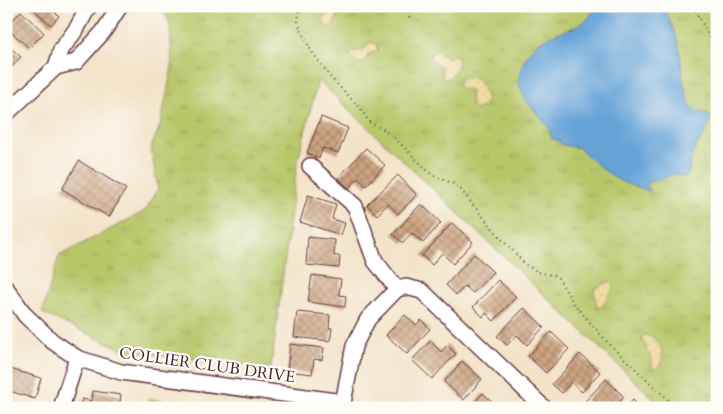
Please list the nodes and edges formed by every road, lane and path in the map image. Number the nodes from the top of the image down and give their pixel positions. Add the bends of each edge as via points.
1 (89, 6) edge
2 (120, 6) edge
3 (300, 6) edge
4 (411, 6) edge
5 (693, 6) edge
6 (409, 18) dead end
7 (717, 51) edge
8 (56, 67) junction
9 (6, 114) edge
10 (310, 166) dead end
11 (6, 288) edge
12 (397, 289) junction
13 (77, 358) junction
14 (343, 405) edge
15 (61, 408) edge
16 (544, 408) edge
17 (677, 408) edge

1 - 8 street via 61,50
2 - 8 street via 103,32 76,62
3 - 17 path via 300,28 310,49 369,122 400,143 432,176 460,189 498,236 526,264 538,272 557,276 574,304 608,343
4 - 6 path
5 - 7 path
8 - 9 street
10 - 12 street via 355,206 375,261
11 - 13 street, COLLIER CLUB DRIVE via 25,315 52,341
12 - 14 street via 368,319 354,346
12 - 16 street via 406,286 422,291
13 - 14 street, COLLIER CLUB DRIVE via 121,372
13 - 15 street

